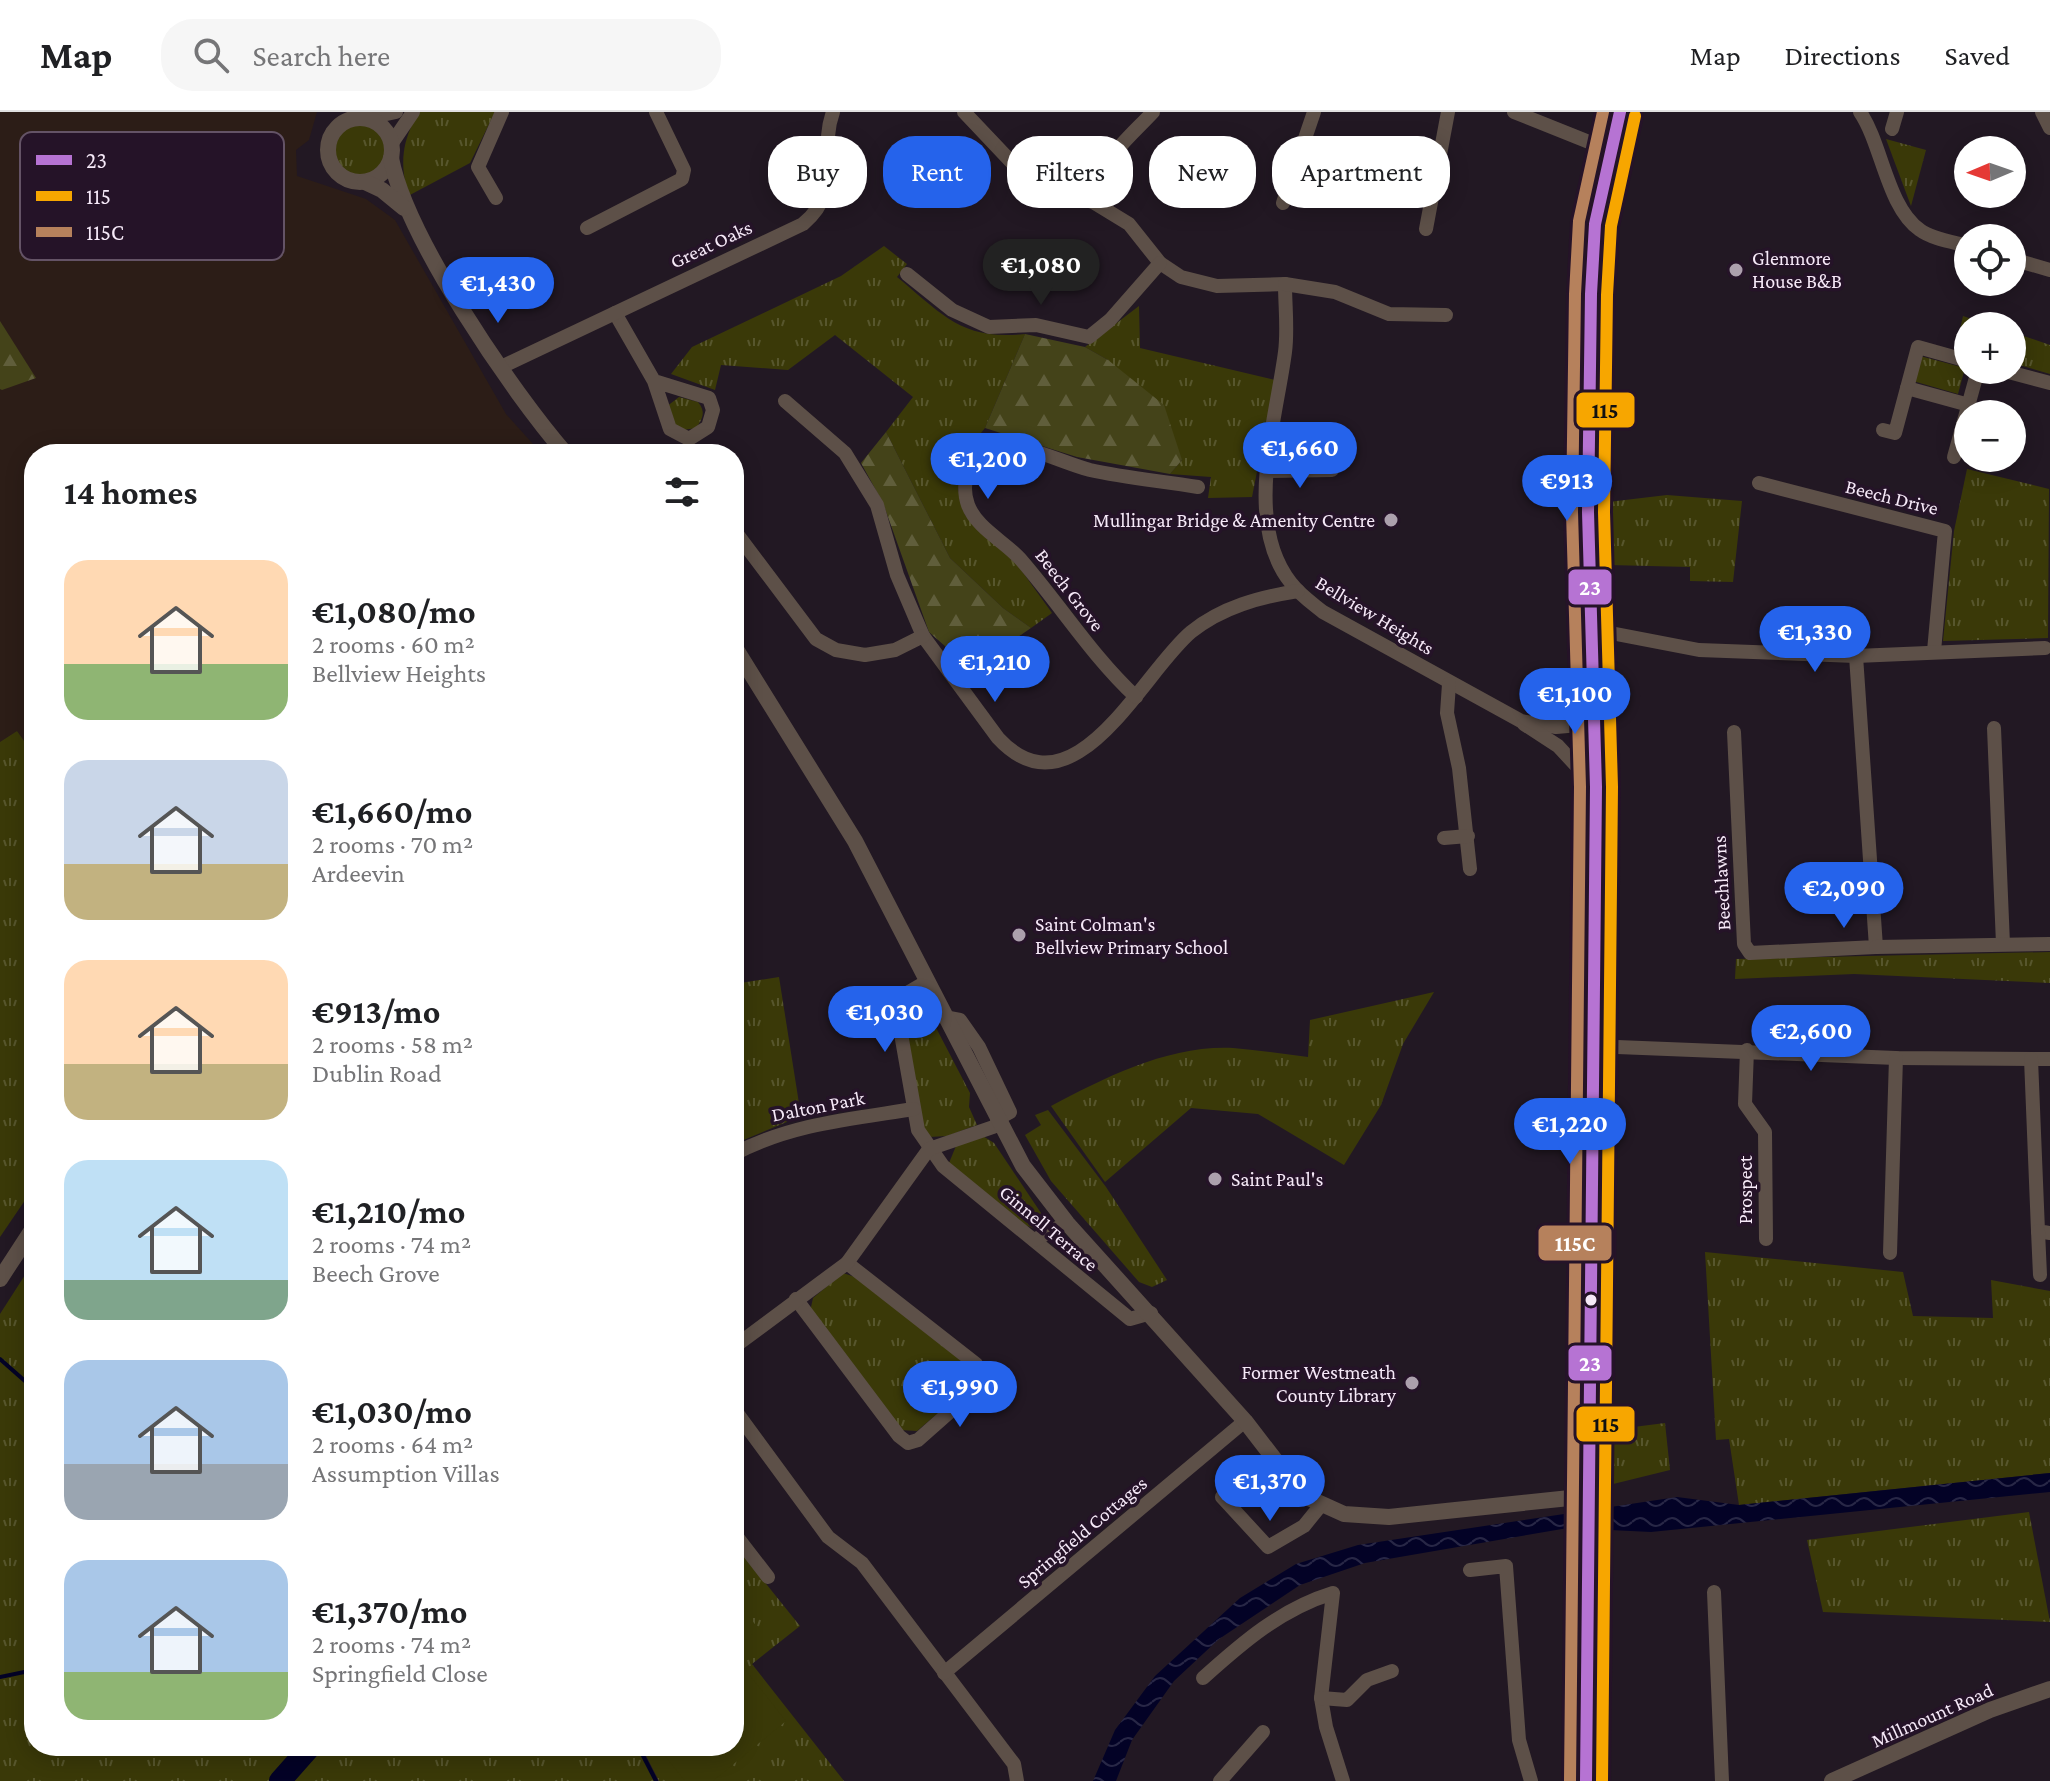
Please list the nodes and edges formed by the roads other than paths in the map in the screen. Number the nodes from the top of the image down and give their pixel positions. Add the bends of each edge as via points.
1 (331, 112) edge
2 (396, 112) edge
3 (413, 112) edge
4 (502, 112) edge
5 (656, 112) edge
6 (833, 112) edge
7 (964, 112) edge
8 (1153, 112) edge
9 (1314, 112) edge
10 (1448, 112) edge
11 (1514, 112) edge
12 (1620, 112) edge
13 (1860, 112) edge
14 (1897, 112) edge
15 (2042, 112) edge
16 (362, 116) edge
17 (2050, 128) edge
18 (334, 129) junction
19 (1892, 129) dead end
20 (1131, 136) edge
21 (1306, 136) edge
22 (1609, 150) junction
23 (391, 151) junction
24 (1007, 159) edge
25 (365, 182) junction
26 (496, 198) dead end
27 (1103, 208) edge
28 (408, 212) junction
29 (587, 228) dead end
30 (1426, 229) dead end
31 (1954, 242) edge
32 (1160, 263) junction
33 (2026, 263) edge
34 (2050, 270) edge
35 (907, 274) dead end
36 (1285, 284) junction
37 (615, 313) junction
38 (1446, 315) dead end
39 (1954, 357) edge
40 (501, 367) junction
41 (2026, 377) edge
42 (654, 381) junction
43 (2050, 383) edge
44 (1907, 388) junction
45 (785, 401) dead end
46 (1954, 401) edge
47 (1883, 430) dead end
48 (559, 444) edge
49 (1332, 470) dead end
50 (1269, 471) junction
51 (1759, 483) dead end
52 (1198, 487) dead end
53 (744, 543) edge
54 (1298, 591) junction
55 (1590, 629) junction
56 (923, 636) junction
57 (2045, 648) dead end
58 (1934, 651) junction
59 (1856, 656) junction
60 (744, 664) edge
61 (1449, 684) junction
62 (1136, 697) junction
63 (1521, 721) junction
64 (1591, 724) junction
65 (1994, 728) dead end
66 (1734, 732) dead end
67 (1596, 787) junction
68 (1468, 836) junction
69 (1444, 838) dead end
70 (1470, 869) dead end
71 (2003, 944) junction
72 (2050, 944) edge
73 (1876, 947) junction
74 (926, 982) junction
75 (1592, 1046) junction
76 (1747, 1050) junction
77 (1896, 1058) junction
78 (2031, 1059) junction
79 (2050, 1059) edge
80 (914, 1109) junction
81 (998, 1122) junction
82 (744, 1149) edge
83 (929, 1149) junction
84 (1067, 1223) junction
85 (2044, 1232) edge
86 (1766, 1239) dead end
87 (1034, 1240) junction
88 (24, 1242) edge
89 (1890, 1253) dead end
90 (847, 1263) junction
91 (2040, 1275) dead end
92 (0, 1279) edge
93 (796, 1299) junction
94 (1151, 1313) junction
95 (744, 1339) edge
96 (1245, 1421) junction
97 (744, 1423) edge
98 (1222, 1497) dead end
99 (1589, 1502) junction
100 (1321, 1505) junction
101 (744, 1546) edge
102 (1470, 1570) dead end
103 (768, 1577) dead end
104 (1714, 1592) dead end
105 (1392, 1671) dead end
106 (944, 1673) junction
107 (1203, 1678) dead end
108 (2050, 1689) edge
109 (1321, 1698) junction
110 (1263, 1732) dead end
111 (1017, 1781) edge
112 (1220, 1781) edge
113 (1343, 1781) edge
114 (1531, 1781) edge
115 (1586, 1781) edge
116 (1722, 1781) edge
117 (1832, 1781) edge

1 - 18 street
2 - 16 street
3 - 23 street
4 - 26 street via 478,167
5 - 29 street via 684,170 682,179
6 - 37 street, Great Oaks via 828,190 814,214 803,224
7 - 24 street
8 - 20 street
9 - 21 street
10 - 30 street
11 - 22 street
12 - 22 main road
13 - 31 street via 1912,222 1922,232
14 - 19 street
15 - 17 street
16 - 18 street
16 - 23 street via 383,127
18 - 25 street via 327,152 332,167 350,181
22 - 55 main road via 1595,224 1591,294
23 - 25 street via 384,171
23 - 28 street
25 - 28 street
27 - 32 street via 1129,224
28 - 40 street
32 - 35 street via 1089,337 1036,325 989,327 952,310
32 - 36 street via 1181,277 1217,286
33 - 34 street
36 - 38 street via 1335,292 1389,314
36 - 50 street, Bellview Heights via 1286,346
37 - 40 street, Great Oaks
37 - 42 street
39 - 44 street via 1918,347
40 - 48 street
41 - 43 street
42 - 42 street via 676,435 689,439 708,427 713,410 709,398
44 - 46 street
44 - 47 street via 1895,433
45 - 56 street via 845,453 877,505 897,575
49 - 50 street
50 - 54 street, Bellview Heights via 1265,509 1271,543
51 - 58 street, Beech Drive via 1945,531
52 - 62 street, Beech Grove via 993,447 975,456 967,473 969,507 982,526 1023,562
53 - 56 street via 816,639 836,650 865,655 895,650
54 - 61 street, Bellview Heights via 1323,612
54 - 62 street via 1230,608 1193,631 1155,667
55 - 59 street via 1699,650
55 - 64 main road
56 - 62 street via 1007,749 1025,758 1051,762 1078,754
57 - 58 street
58 - 59 street
59 - 73 street
60 - 74 street via 855,841
61 - 63 street, Bellview Heights
61 - 68 street via 1447,713
63 - 64 street, Bellview Heights via 1556,727
63 - 67 street via 1558,746
64 - 67 main road
65 - 71 street
66 - 73 street, Beechlawns via 1744,944 1750,953
67 - 75 main road
68 - 69 street
68 - 70 street
71 - 72 street, Beechlawns
71 - 73 street, Beechlawns
74 - 80 street via 895,1000
74 - 81 street
75 - 76 street
75 - 99 main road
76 - 77 street
76 - 86 street, Prospect via 1745,1104 1765,1132
77 - 78 street
77 - 89 street
78 - 79 street
78 - 85 street
80 - 82 street, Dalton Park via 796,1127
80 - 83 street
81 - 83 street
81 - 84 street via 1023,1166
83 - 87 street, Ginnell Terrace
83 - 90 street
84 - 87 street
84 - 94 street
85 - 91 street
87 - 94 street, Ginnell Terrace via 1130,1319
88 - 92 street
90 - 93 street
90 - 93 street via 976,1364 979,1386 918,1440 908,1443 899,1436
93 - 95 street
94 - 96 street
96 - 100 street via 1302,1495
96 - 106 street, Springfield Cottages
97 - 106 street via 828,1537 862,1563
98 - 100 street via 1268,1547 1304,1526
99 - 100 street via 1389,1517 1344,1514
99 - 115 main road
101 - 103 street
102 - 114 street via 1506,1566 1519,1740
104 - 116 street
105 - 109 street via 1367,1680 1347,1700
106 - 111 street via 1014,1764
107 - 109 street via 1250,1636 1302,1602 1333,1593
108 - 117 street, Millmount Road
109 - 113 street
110 - 112 street

